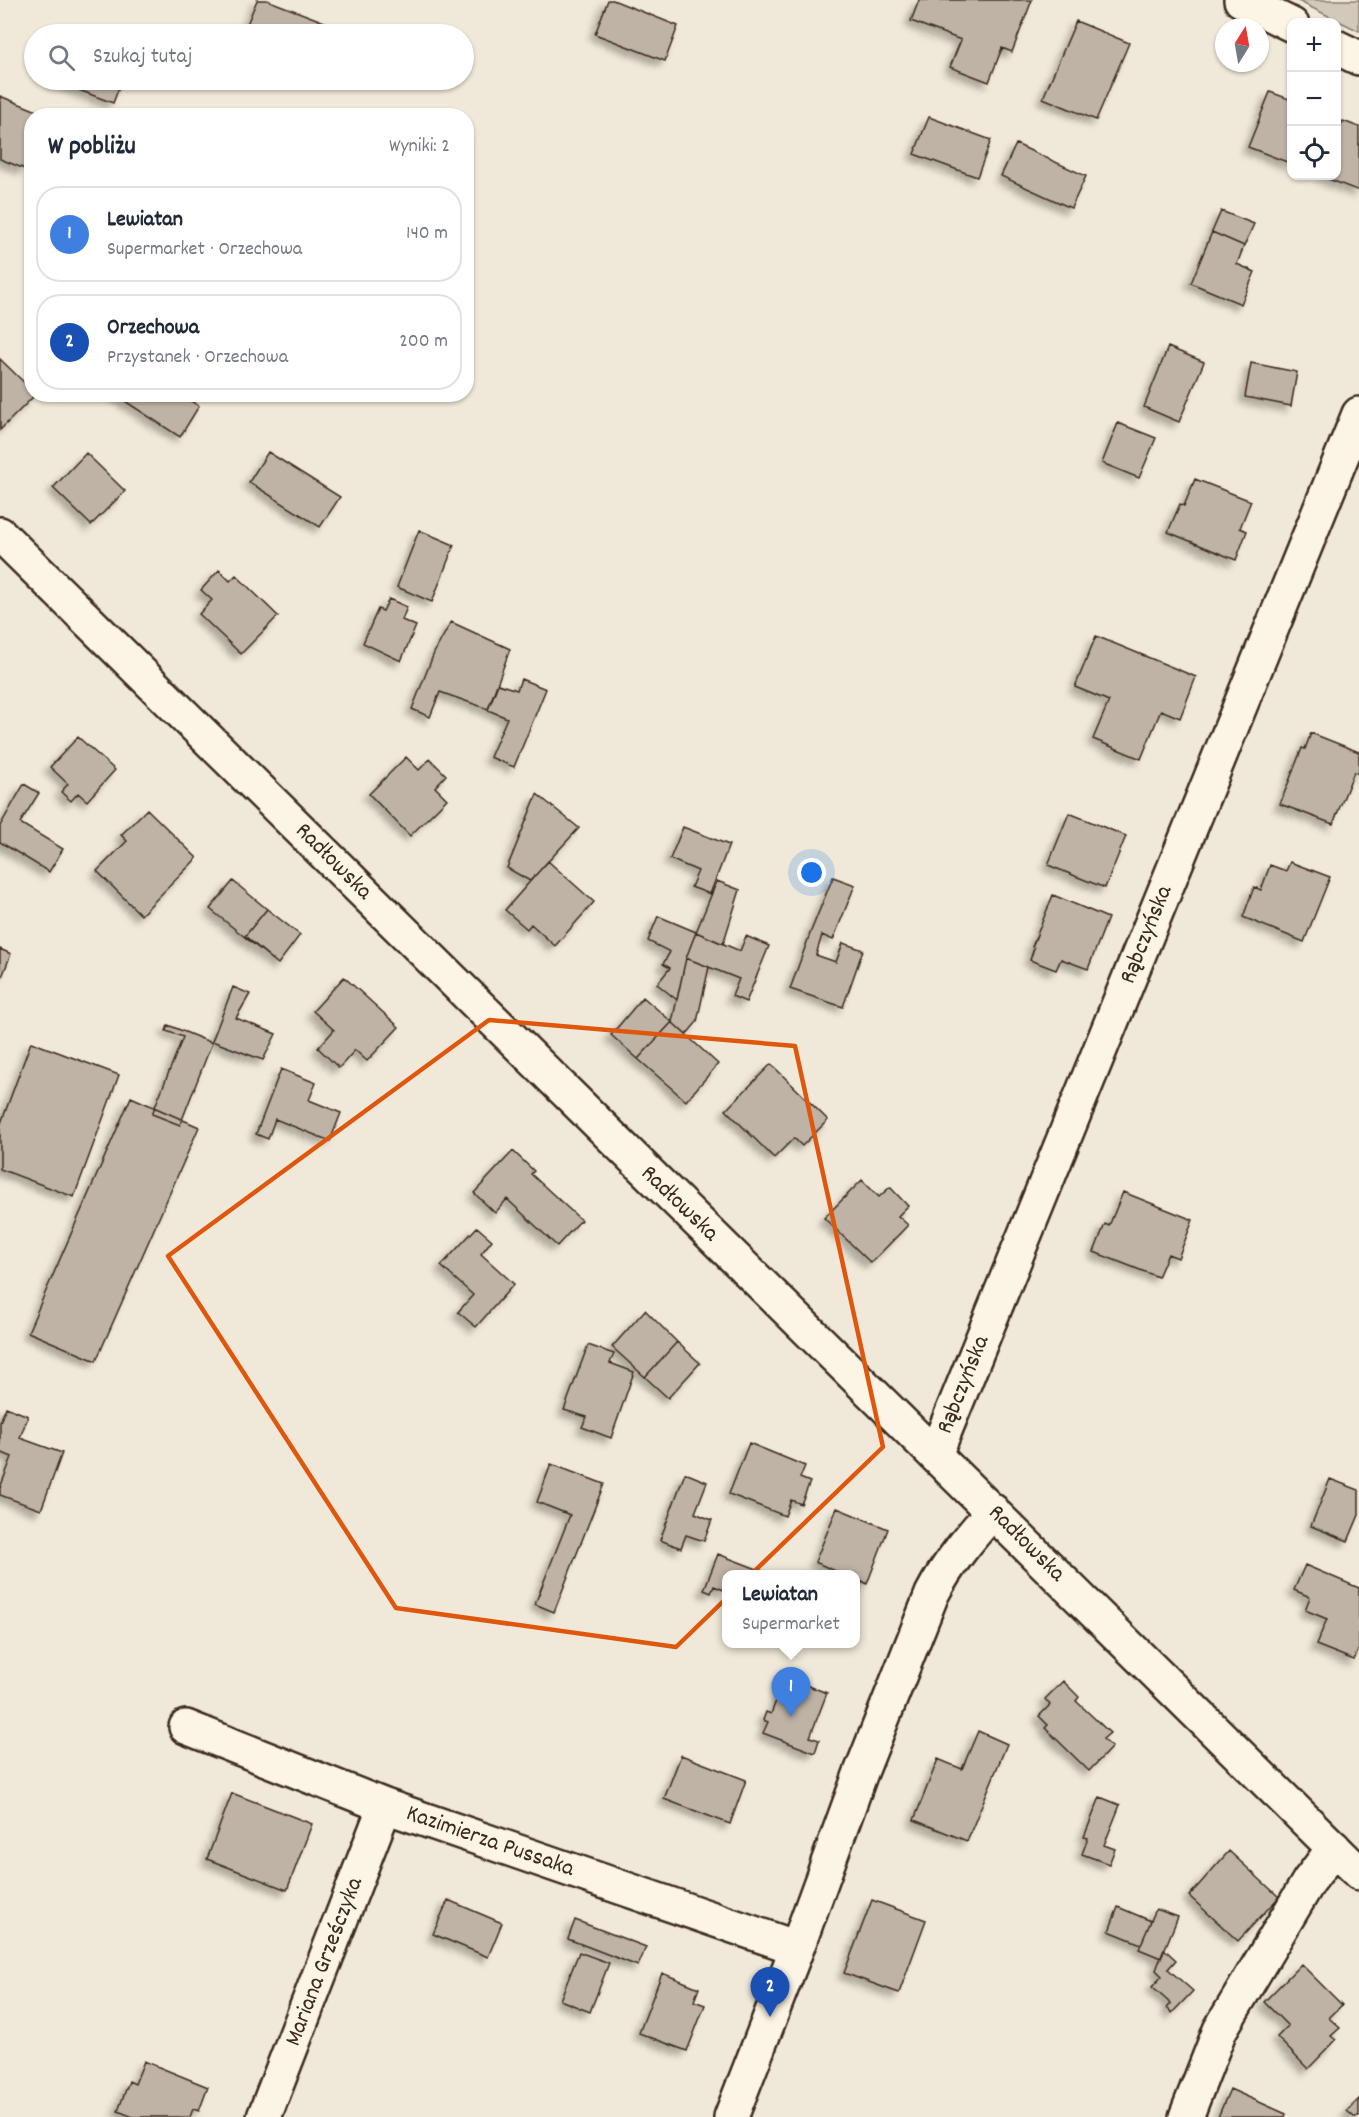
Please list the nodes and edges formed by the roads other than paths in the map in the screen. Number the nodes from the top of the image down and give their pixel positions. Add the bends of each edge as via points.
1 (1240, 0) edge
2 (1287, 23) edge
3 (1341, 49) edge
4 (1359, 58) edge
5 (1359, 414) edge
6 (0, 534) edge
7 (935, 1455) junction
8 (993, 1511) junction
9 (186, 1727) dead end
10 (385, 1806) junction
11 (1334, 1848) junction
12 (1359, 1873) edge
13 (797, 1948) junction
14 (264, 2117) edge
15 (731, 2117) edge
16 (1186, 2117) edge

1 - 2 street
3 - 4 street
5 - 7 street, Rąbczyńska
6 - 7 street, Radłowska
7 - 8 street, Radłowska
8 - 11 street, Radłowska
8 - 13 street via 942,1574 932,1594
9 - 10 street, Kazimierza Pussaka
10 - 13 street, Kazimierza Pussaka
10 - 14 street, Mariana Grześczyka
11 - 12 street, Radłowska
11 - 16 street via 1309,1881 1220,2030
13 - 15 street

